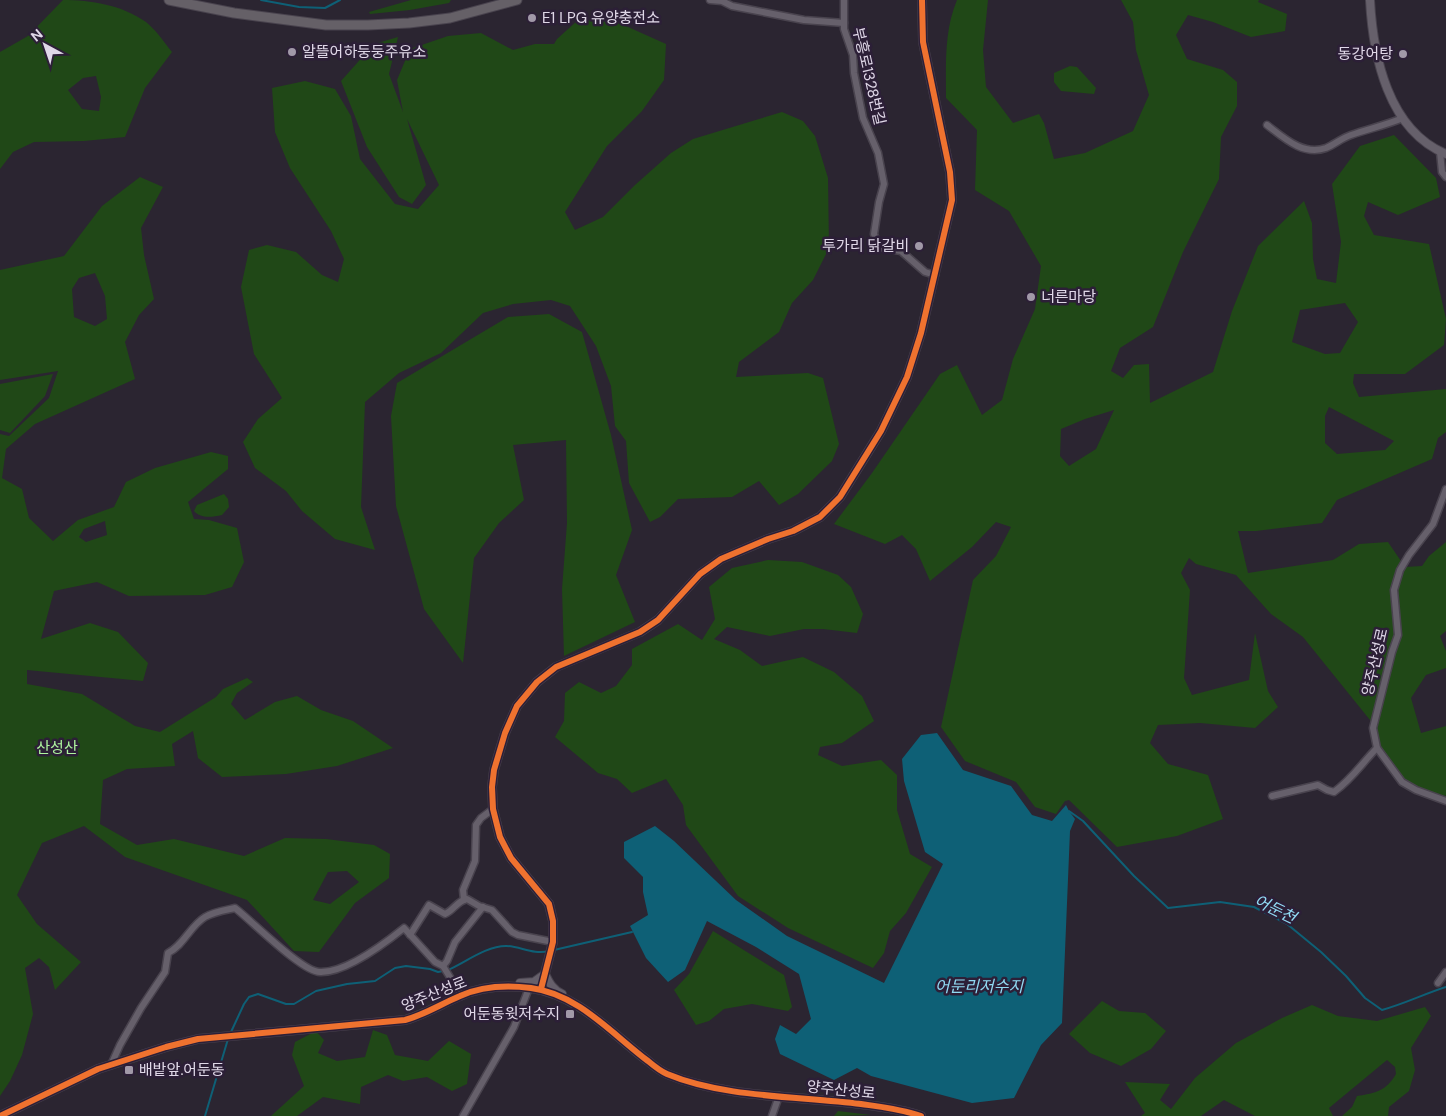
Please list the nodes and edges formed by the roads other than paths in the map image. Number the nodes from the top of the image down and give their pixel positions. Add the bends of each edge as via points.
1 (168, 0) edge
2 (517, 0) edge
3 (710, 0) edge
4 (844, 0) edge
5 (922, 0) edge
6 (1370, 0) edge
7 (844, 23) junction
8 (1403, 118) junction
9 (1267, 125) dead end
10 (1443, 153) edge
11 (1446, 177) edge
12 (935, 275) junction
13 (1446, 489) edge
14 (1377, 748) junction
15 (1272, 796) dead end
16 (1446, 801) edge
17 (493, 809) junction
18 (464, 900) junction
19 (483, 907) junction
20 (410, 935) junction
21 (553, 944) junction
22 (445, 969) junction
23 (1446, 972) edge
24 (545, 974) junction
25 (1438, 983) dead end
26 (502, 987) junction
27 (529, 988) junction
28 (541, 990) junction
29 (460, 995) junction
30 (578, 1006) junction
31 (111, 1065) junction
32 (779, 1096) junction
33 (0, 1116) edge
34 (463, 1116) edge
35 (772, 1116) edge
36 (920, 1116) edge

1 - 2 main road via 234,13 326,24 368,25 450,18
3 - 7 street, 부흥로1328번길 via 804,20
4 - 7 street, 부흥로1328번길
5 - 12 street via 923,42 950,172 952,200
6 - 8 street via 1378,65 1384,85
7 - 12 street, 부흥로1328번길 via 864,118 878,153 884,184 874,234 879,246 901,251 925,272
8 - 9 street via 1315,150 1290,143
8 - 10 street via 1421,138
10 - 11 street via 1442,172
12 - 17 street via 922,333 907,376 880,431 840,497 820,517 722,559 700,574 666,613 640,632 556,667 537,682 517,706 505,734 494,770
13 - 14 street, 양주산성로 via 1433,524 1400,570 1394,590 1398,635 1373,728
14 - 15 street via 1359,770 1334,792 1318,785
14 - 16 street, 양주산성로 via 1402,782
17 - 18 street via 476,825 476,861 466,880
17 - 21 street via 500,837 511,858 549,904
18 - 19 street
18 - 20 street via 445,914 429,905
19 - 21 street via 492,910 518,936
19 - 22 street via 455,942
20 - 22 street
20 - 31 street via 404,928 347,966 320,973 293,958 235,908 205,916 177,949 168,953 165,972 141,1008
21 - 24 street
22 - 29 street
23 - 25 street
24 - 26 street via 534,982
24 - 28 street
24 - 30 street via 557,992 576,1001
26 - 27 street, 양주산성로
26 - 29 street, 양주산성로 via 483,988
27 - 28 street, 양주산성로
27 - 34 street via 514,1027
28 - 30 street, 양주산성로
29 - 31 street, 양주산성로 via 405,1020 198,1039
30 - 32 street, 양주산성로 via 667,1074 737,1091
31 - 33 street, 양주산성로
32 - 35 street
32 - 36 street, 양주산성로 via 891,1107

